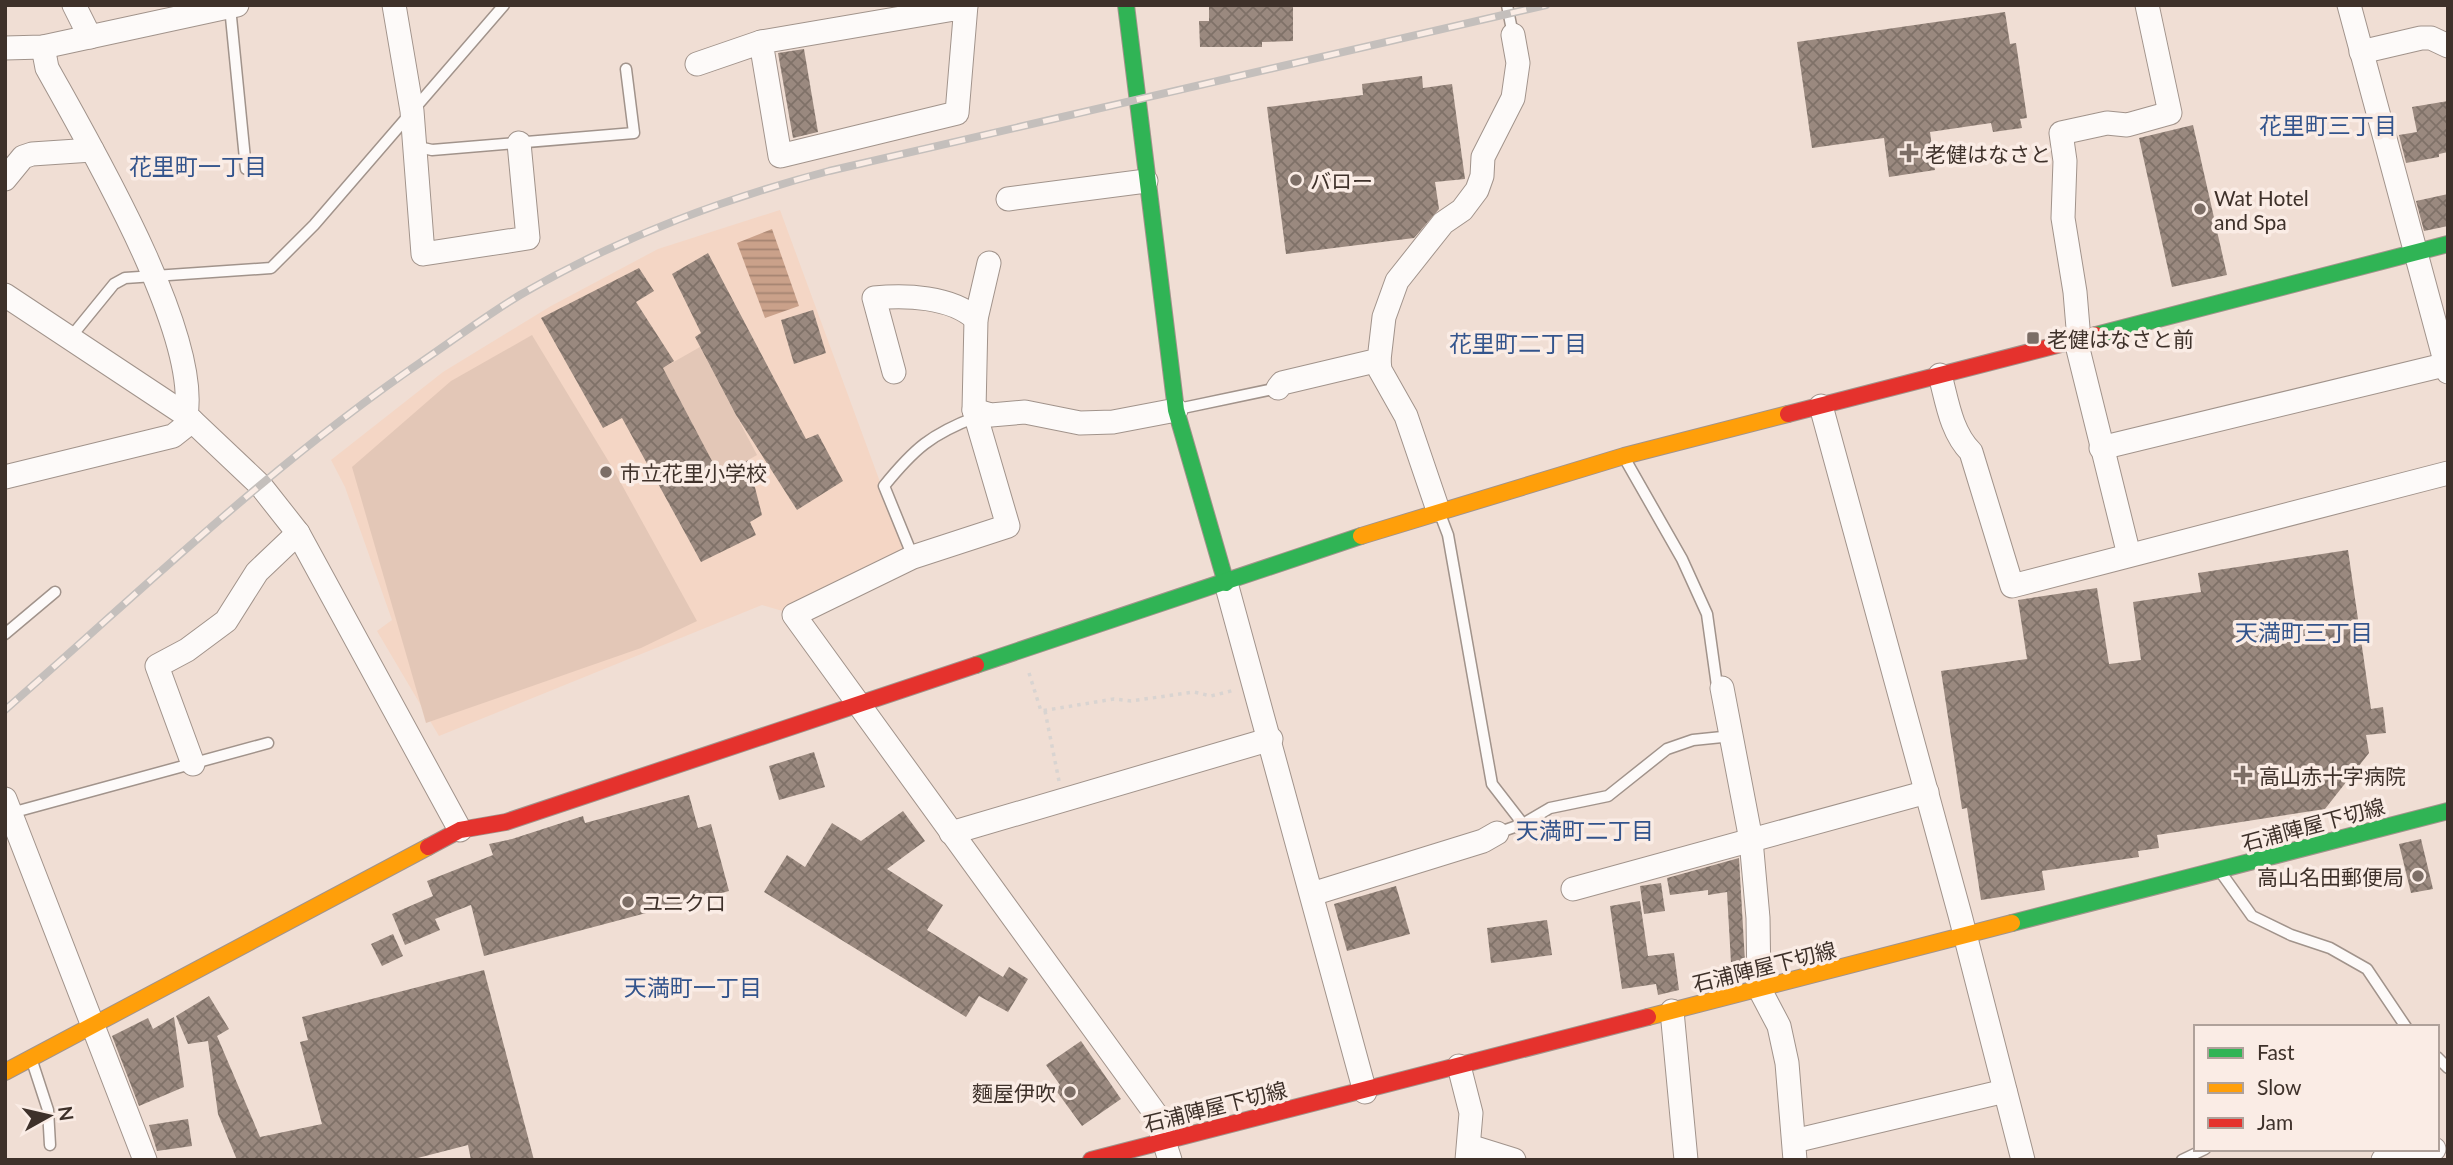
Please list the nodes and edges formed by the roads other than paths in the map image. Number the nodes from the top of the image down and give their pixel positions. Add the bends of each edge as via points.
1 (74, 5) edge
2 (394, 5) edge
3 (504, 5) edge
4 (1126, 5) edge
5 (1507, 5) edge
6 (2147, 5) edge
7 (2349, 5) edge
8 (234, 6) edge
9 (966, 6) edge
10 (1513, 34) joint
11 (90, 37) junction
12 (761, 42) junction
13 (2448, 46) edge
14 (43, 47) junction
15 (5, 48) edge
16 (2361, 52) junction
17 (697, 64) dead end
18 (626, 69) dead end
19 (412, 111) junction
20 (519, 143) junction
21 (414, 146) junction
22 (92, 150) junction
23 (246, 169) dead end
24 (5, 179) edge
25 (1146, 181) junction
26 (1007, 199) dead end
27 (2448, 244) edge
28 (2415, 253) junction
29 (989, 263) dead end
30 (152, 275) junction
31 (5, 295) edge
32 (976, 319) junction
33 (70, 338) junction
34 (2077, 340) junction
35 (1379, 360) junction
36 (2447, 367) edge
37 (894, 372) dead end
38 (1940, 374) junction
39 (1278, 388) joint
40 (1821, 406) junction
41 (1175, 410) junction
42 (975, 413) junction
43 (189, 418) junction
44 (2101, 448) junction
45 (1624, 456) junction
46 (2448, 473) edge
47 (5, 477) edge
48 (1438, 510) junction
49 (298, 533) junction
50 (2129, 555) junction
51 (913, 557) junction
52 (1226, 583) junction
53 (55, 592) dead end
54 (5, 634) edge
55 (1722, 688) joint
56 (857, 706) junction
57 (1731, 736) junction
58 (1271, 739) junction
59 (268, 743) dead end
60 (193, 764) junction
61 (1927, 792) junction
62 (8, 806) edge
63 (2448, 811) edge
64 (1523, 824) junction
65 (460, 830) junction
66 (951, 833) junction
67 (1497, 833) joint
68 (1751, 840) junction
69 (2219, 870) junction
70 (1573, 889) dead end
71 (1312, 894) junction
72 (1966, 936) junction
73 (1759, 988) junction
74 (1672, 1011) junction
75 (2405, 1025) edge
76 (93, 1026) junction
77 (31, 1058) junction
78 (1459, 1066) junction
79 (5, 1072) edge
80 (2005, 1091) junction
81 (1365, 1092) junction
82 (50, 1145) dead end
83 (1168, 1150) edge
84 (1795, 1150) edge
85 (2201, 1151) edge
86 (2426, 1151) edge
87 (1468, 1153) edge
88 (145, 1160) edge
89 (1091, 1160) edge
90 (1514, 1160) edge
91 (1686, 1160) edge
92 (2023, 1160) edge
93 (2182, 1160) edge
94 (2383, 1160) edge

1 - 11 street
2 - 19 street
3 - 19 lane
4 - 25 street
5 - 10 lane
6 - 34 street via 2170,113 2127,125 2107,123 2061,133 2063,218
7 - 16 street
8 - 11 street
8 - 23 lane
9 - 12 street
9 - 12 street via 957,113 780,156
10 - 35 street via 1518,63 1513,98 1483,157 1477,190 1462,210 1443,223 1397,281 1384,317
11 - 14 street
12 - 17 street
13 - 16 street via 2421,38
14 - 15 street
14 - 22 street via 47,68
16 - 28 street
18 - 20 lane via 634,133
19 - 21 street
19 - 30 lane via 271,268
20 - 21 lane via 432,150
20 - 21 street via 528,239 424,254
22 - 24 street via 32,153
22 - 30 street
25 - 26 street
25 - 41 street
27 - 28 street
28 - 34 street
28 - 36 street
29 - 32 street
30 - 33 lane via 114,284
30 - 43 street via 177,341 189,394
31 - 33 street
32 - 37 street via 957,307 918,297 874,298
32 - 42 street
33 - 43 street
34 - 38 street
34 - 44 street
35 - 39 street via 1292,380
35 - 48 street via 1406,416
36 - 44 street
38 - 40 street
38 - 50 street via 2012,586
39 - 41 lane
40 - 45 street
40 - 61 street
41 - 42 street via 1080,423 1025,412
41 - 52 street
42 - 51 lane via 926,440 884,486
42 - 51 street via 1009,526
43 - 47 street via 173,436
43 - 49 street via 246,468
44 - 50 street
45 - 48 street
45 - 55 lane via 1707,614 1717,686
46 - 50 street
48 - 52 street
48 - 64 lane via 1448,535 1492,784
49 - 60 street via 257,572 226,621 157,666
49 - 65 street
51 - 56 street via 794,615
52 - 56 street
52 - 58 street
53 - 54 lane
55 - 57 street
56 - 65 street via 506,822
56 - 66 street
57 - 64 lane via 1678,744 1608,796 1550,808
57 - 68 street
58 - 66 street
58 - 71 street
59 - 60 lane
60 - 62 lane
61 - 68 street
61 - 72 street
62 - 76 street
63 - 69 street, 石浦陣屋下切線
64 - 67 lane
65 - 76 street
66 - 83 street via 1155,1113
67 - 71 street
68 - 70 street
68 - 73 street
69 - 72 street, 石浦陣屋下切線
69 - 75 lane via 2252,916 2330,948 2367,969
71 - 81 street
72 - 73 street, 石浦陣屋下切線
72 - 80 street
73 - 74 street, 石浦陣屋下切線
73 - 84 street via 1779,1026
74 - 78 street, 石浦陣屋下切線
74 - 91 street
76 - 77 street
76 - 88 street
77 - 79 street
77 - 82 lane via 48,1110
78 - 81 street, 石浦陣屋下切線
78 - 87 street via 1471,1113
80 - 84 street
80 - 92 street
81 - 83 street, 石浦陣屋下切線
83 - 89 street, 石浦陣屋下切線
85 - 93 lane
86 - 94 street
87 - 90 street

